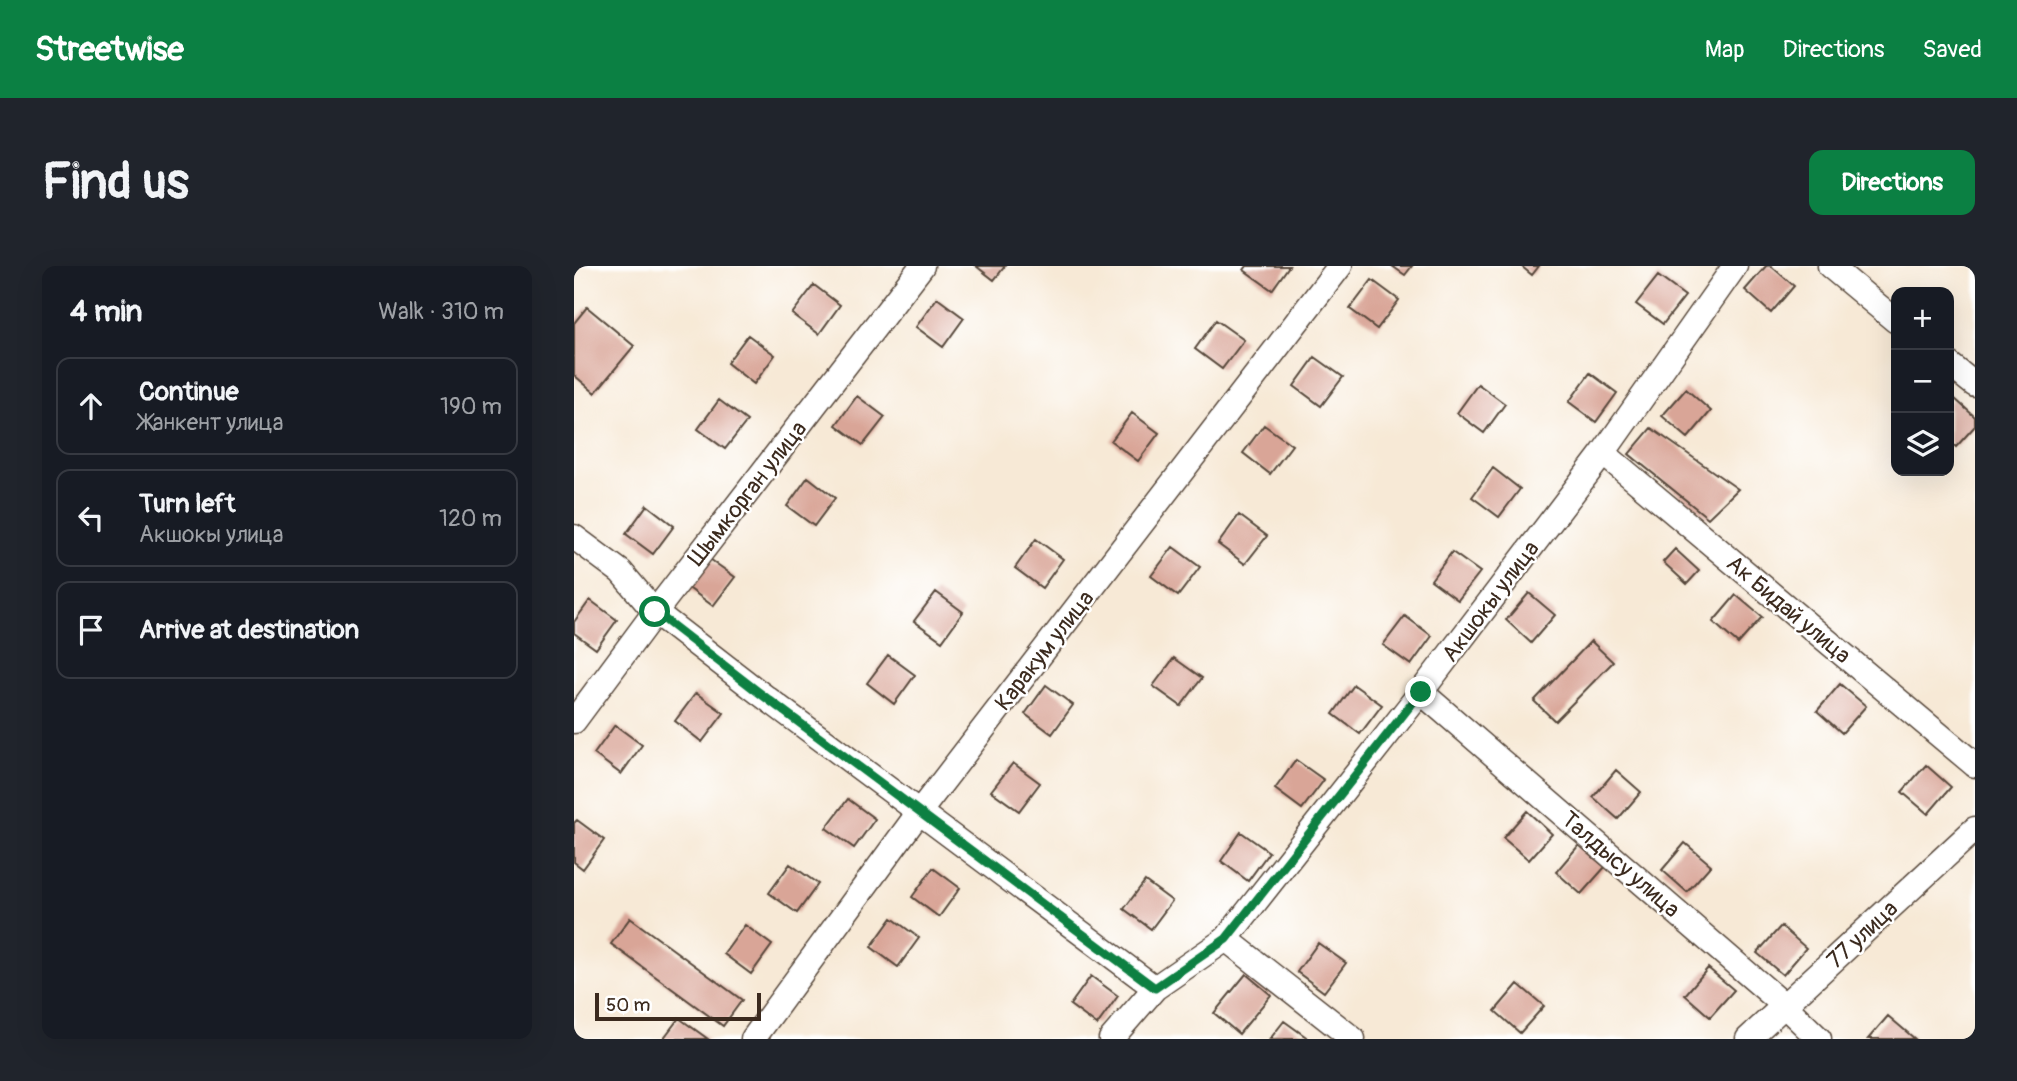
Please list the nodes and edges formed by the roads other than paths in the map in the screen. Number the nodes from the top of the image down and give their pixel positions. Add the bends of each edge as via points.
1 (922, 266) edge
2 (1340, 266) edge
3 (1735, 266) edge
4 (1830, 266) edge
5 (1891, 317) edge
6 (1954, 368) edge
7 (1975, 386) edge
8 (1603, 453) junction
9 (574, 537) edge
10 (655, 612) junction
11 (1421, 692) junction
12 (574, 721) edge
13 (1975, 765) edge
14 (920, 811) junction
15 (1975, 829) edge
16 (1226, 939) junction
17 (1155, 988) junction
18 (1785, 1006) junction
19 (753, 1039) edge
20 (1111, 1039) edge
21 (1353, 1039) edge
22 (1748, 1039) edge
23 (1819, 1039) edge

1 - 10 street, Шымкорган улица
2 - 14 street, Каракум улица
3 - 8 street, Акшокы улица
4 - 5 street
6 - 7 street
8 - 11 street, Акшокы улица
8 - 13 street, Ак Бидай улица
9 - 10 street via 621,572
10 - 12 street, Шымкорган улица
10 - 14 street
11 - 16 street, Акшокы улица
11 - 18 street, Талдысу улица
14 - 17 street
14 - 19 street, Каракум улица
15 - 18 street, 77 улица
16 - 17 street, Акшокы улица
16 - 21 street
17 - 20 street, Акшокы улица
18 - 22 street, 77 улица
18 - 23 street, Талдысу улица

